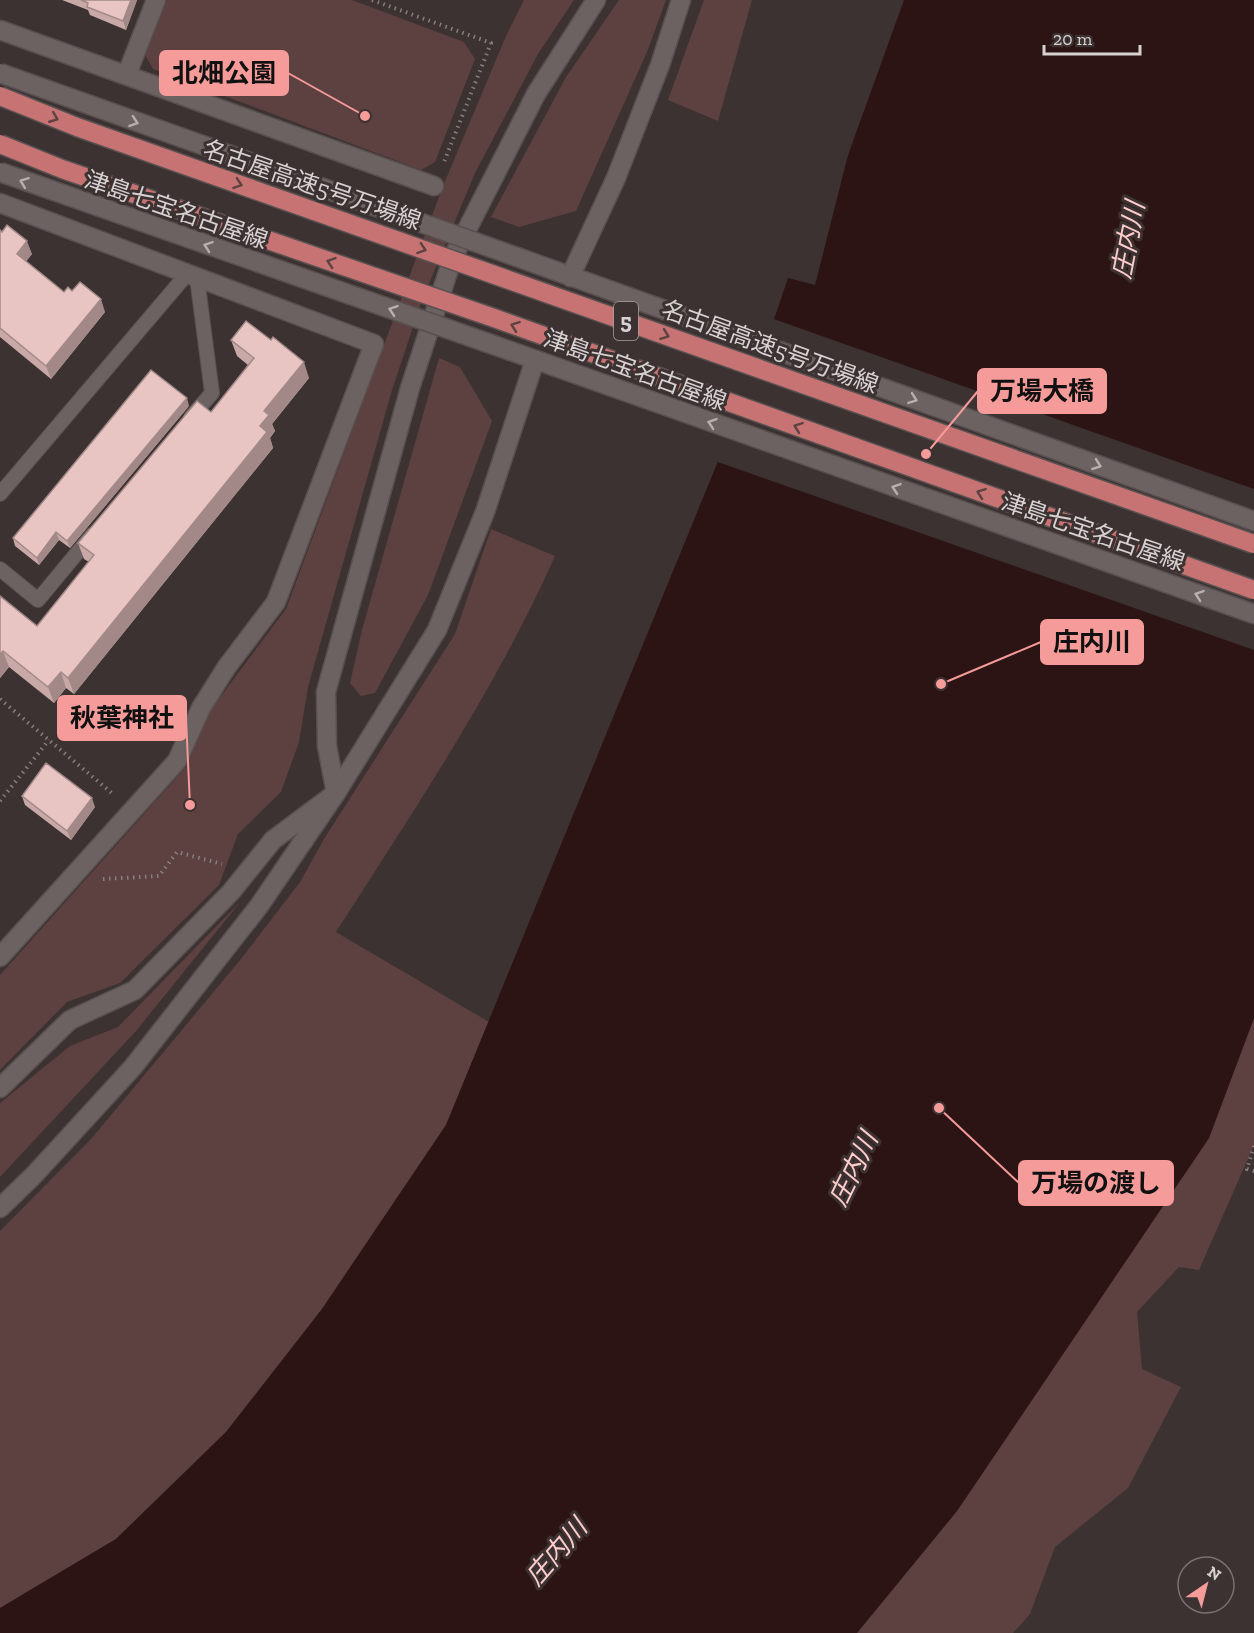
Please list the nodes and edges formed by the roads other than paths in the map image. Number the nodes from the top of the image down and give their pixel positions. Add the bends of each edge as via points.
1 (156, 0) edge
2 (596, 0) edge
3 (681, 0) edge
4 (0, 30) edge
5 (0, 73) edge
6 (127, 74) junction
7 (0, 96) edge
8 (0, 144) edge
9 (0, 172) edge
10 (434, 186) road end
11 (0, 203) edge
12 (192, 276) junction
13 (570, 277) junction
14 (535, 360) junction
15 (182, 429) edge
16 (0, 494) edge
17 (1254, 520) edge
18 (98, 528) edge
19 (1254, 544) edge
20 (0, 569) edge
21 (1254, 590) edge
22 (1254, 614) edge
23 (336, 794) junction
24 (0, 957) edge
25 (0, 1088) edge
26 (0, 1208) edge

1 - 6 street
2 - 23 street via 536,94 453,257 410,388 326,692 327,746
3 - 13 street via 616,178
4 - 6 street
5 -> 13 street, bridge
6 - 10 street
7 -> 19 highway, 名古屋高速5号万場線 / 5, bridge via 77,127
21 -> 8 highway, 5, bridge
14 -> 9 street, 津島七宝名古屋線, bridge
11 - 12 street
12 - 15 lane via 212,393
12 - 16 lane
12 - 24 street via 374,344 276,602 201,708 177,761
13 -> 17 street
22 -> 14 street, 津島七宝名古屋線
14 - 23 street via 485,512 436,630
18 - 20 lane via 38,600
23 - 25 street via 273,840 135,990 70,1020
23 - 26 street via 259,906 133,1067

